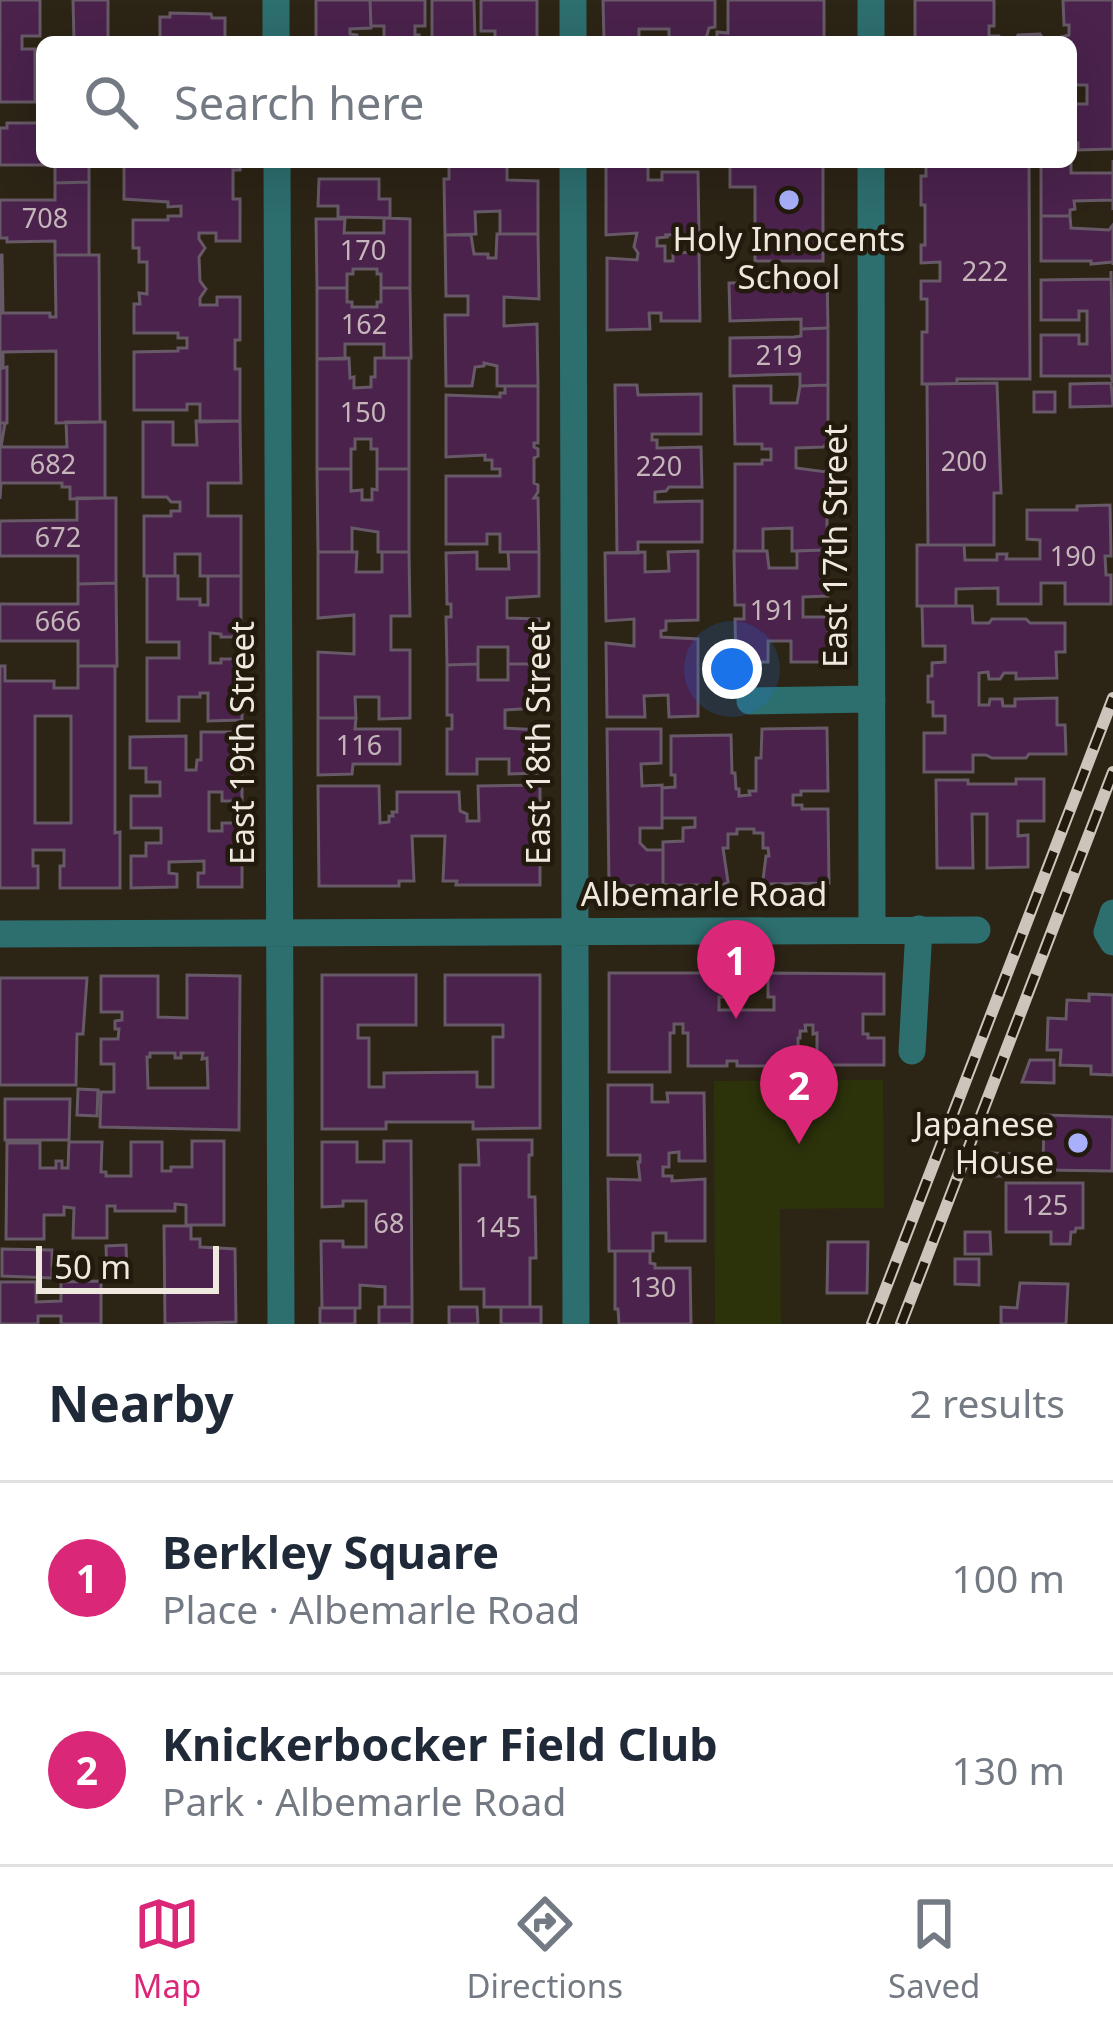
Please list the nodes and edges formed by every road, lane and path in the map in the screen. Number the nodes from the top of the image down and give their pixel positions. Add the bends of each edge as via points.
1 (276, 0) edge
2 (573, 0) edge
3 (871, 0) edge
4 (276, 36) edge
5 (573, 36) edge
6 (871, 36) edge
7 (277, 168) edge
8 (573, 168) edge
9 (871, 168) edge
10 (872, 699) junction
11 (750, 701) dead end
12 (1113, 914) edge
13 (872, 929) junction
14 (920, 929) junction
15 (977, 930) dead end
16 (279, 931) junction
17 (574, 931) junction
18 (0, 934) edge
19 (1113, 942) edge
20 (912, 1051) dead end
21 (281, 1324) edge
22 (576, 1324) edge

1 - 4 street
2 - 5 street
3 - 6 street
7 - 16 street, East 19th Street
8 - 17 street, East 18th Street
9 - 10 street, East 17th Street
10 - 11 street
10 - 13 street, East 17th Street
12 - 19 street via 1106,932
13 - 14 street, Albemarle Road
13 - 17 street, Albemarle Road
14 - 15 street, Albemarle Road
14 - 20 street
16 - 17 street, Albemarle Road
16 - 18 street, Albemarle Road
16 - 21 street, East 19th Street
17 - 22 street, East 18th Street

